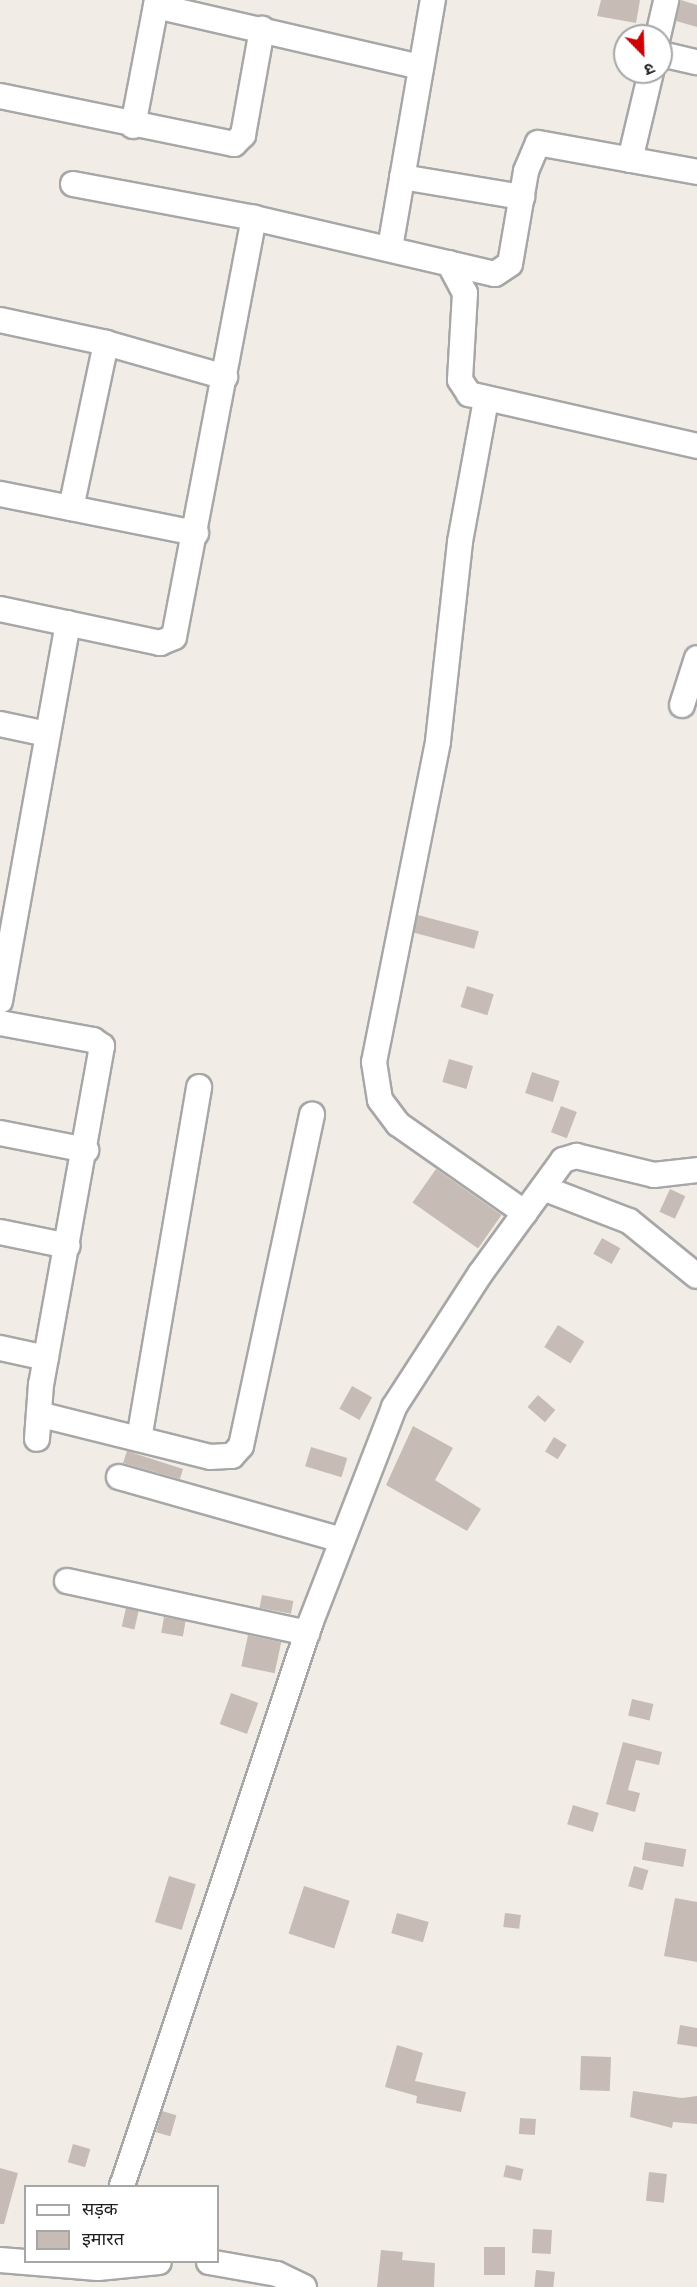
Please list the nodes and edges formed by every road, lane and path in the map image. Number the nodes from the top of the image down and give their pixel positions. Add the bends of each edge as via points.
1 (433, 0) edge
2 (666, 0) edge
3 (157, 3) edge
4 (661, 24) edge
5 (261, 29) junction
6 (673, 57) edge
7 (697, 62) edge
8 (421, 67) junction
9 (648, 84) edge
10 (0, 96) edge
11 (133, 126) junction
12 (630, 160) junction
13 (697, 172) edge
14 (402, 177) junction
15 (73, 184) dead end
16 (522, 198) junction
17 (254, 218) junction
18 (390, 248) junction
19 (449, 263) junction
20 (0, 320) edge
21 (106, 343) junction
22 (225, 377) junction
23 (486, 400) junction
24 (697, 446) edge
25 (0, 494) edge
26 (71, 508) junction
27 (196, 533) junction
28 (0, 609) edge
29 (68, 623) junction
30 (697, 658) edge
31 (682, 705) dead end
32 (0, 724) edge
33 (47, 734) junction
34 (8, 912) edge
35 (0, 1001) edge
36 (0, 1023) edge
37 (199, 1087) dead end
38 (312, 1115) dead end
39 (0, 1133) edge
40 (86, 1150) junction
41 (697, 1170) edge
42 (543, 1188) junction
43 (525, 1213) junction
44 (0, 1232) edge
45 (68, 1246) junction
46 (697, 1276) edge
47 (0, 1348) edge
48 (46, 1358) junction
49 (42, 1414) junction
50 (38, 1439) dead end
51 (139, 1439) junction
52 (119, 1477) dead end
53 (341, 1540) junction
54 (67, 1581) dead end
55 (307, 1633) junction
56 (123, 2185) edge
57 (0, 2260) edge
58 (24, 2263) edge
59 (24, 2263) edge
60 (153, 2263) edge
61 (215, 2263) edge
62 (98, 2272) edge
63 (304, 2287) edge

1 - 8 street
2 - 4 street
3 - 5 street
3 - 11 street
5 - 8 street
5 - 11 street via 240,141 215,143
6 - 7 street
8 - 14 street
9 - 12 street
10 - 11 street
12 - 13 street
12 - 16 street via 538,143 530,155
14 - 16 street
14 - 18 street
15 - 17 street
16 - 19 street via 507,270 495,274
17 - 18 street
17 - 22 street
18 - 19 street
19 - 23 street via 466,303 460,380 469,394
20 - 21 street
21 - 22 street
21 - 26 street
22 - 27 street
23 - 24 street
23 - 43 street via 460,542 438,742 374,1062 380,1100 398,1124
25 - 26 street
26 - 27 street
27 - 29 street via 177,628 167,642
28 - 29 street
29 - 33 street
30 - 31 street
32 - 33 street
33 - 34 street
34 - 35 street
36 - 40 street via 93,1040 102,1046
37 - 51 street
38 - 51 street via 242,1446 232,1456 210,1456
39 - 40 street
40 - 45 street
41 - 42 street via 644,1174 570,1155
42 - 43 street
42 - 46 street via 629,1221
43 - 53 street via 394,1407
44 - 45 street
45 - 48 street
47 - 48 street
48 - 49 street
49 - 50 street
49 - 51 street
52 - 53 street
53 - 55 street
54 - 55 street
55 - 56 street
57 - 59 street
58 - 62 street
60 - 62 street
61 - 63 street via 277,2274

